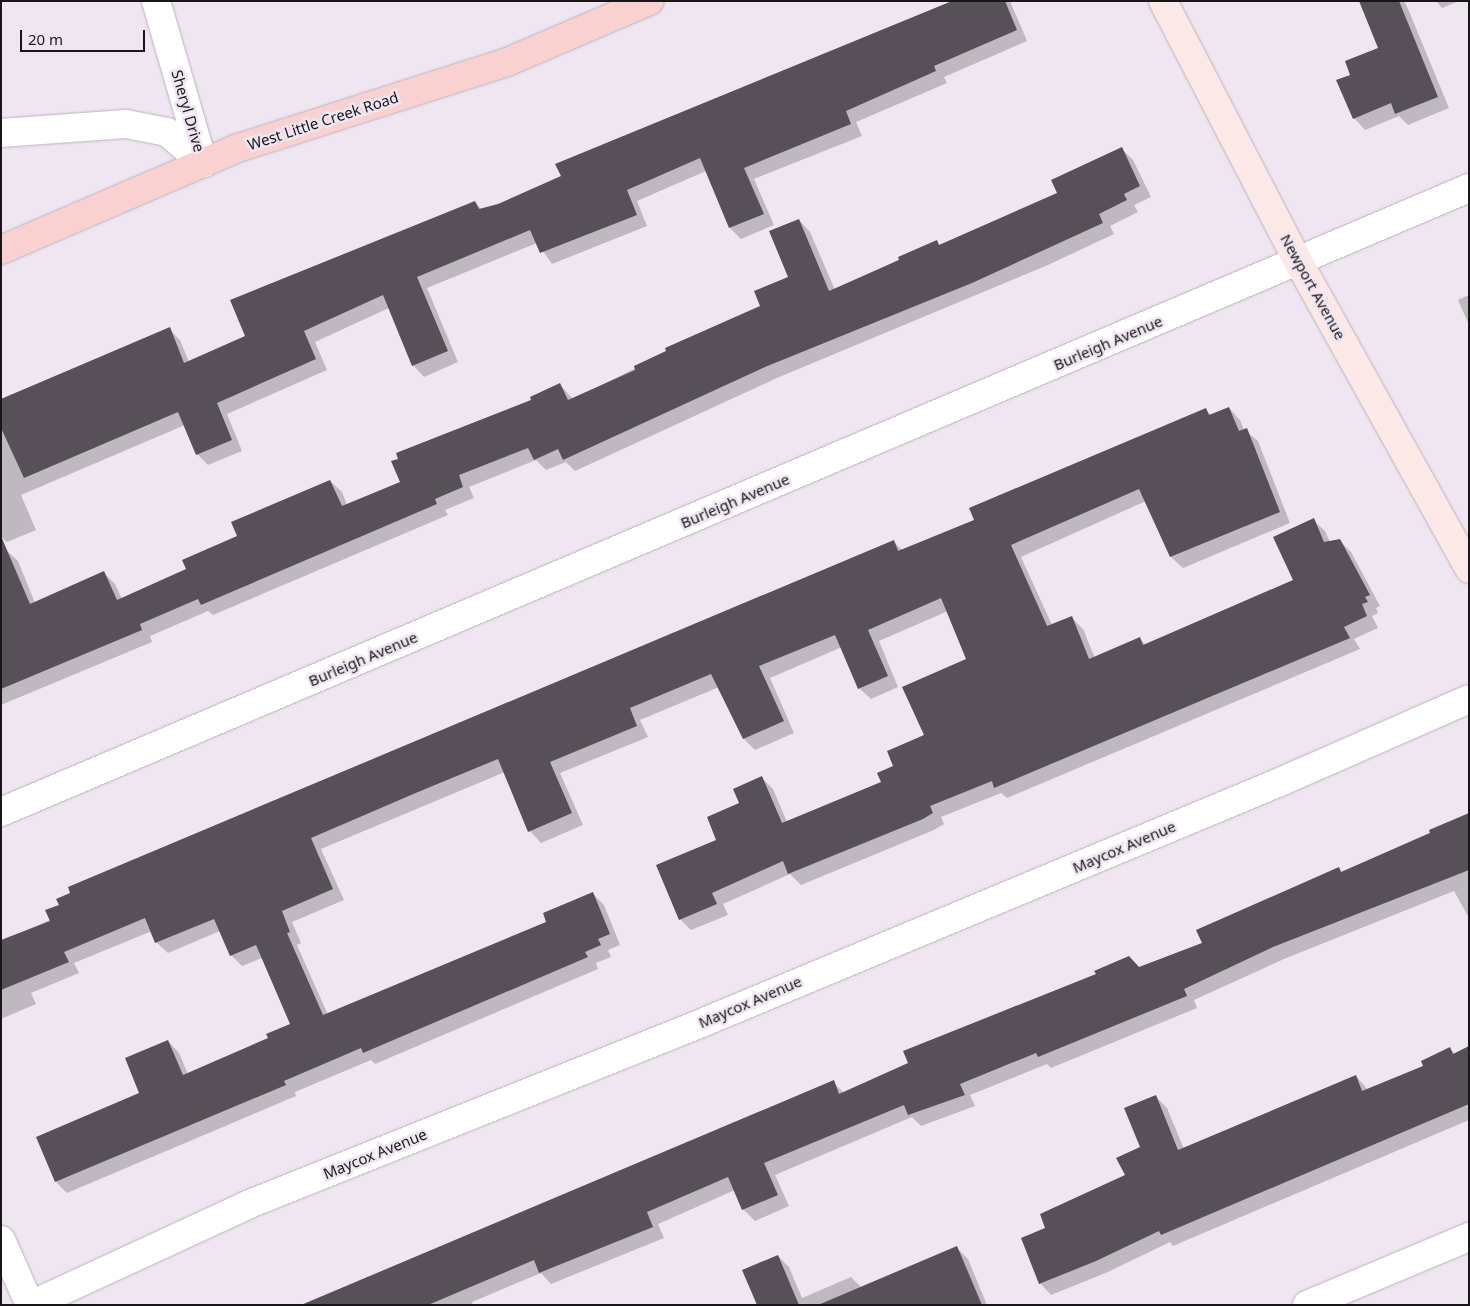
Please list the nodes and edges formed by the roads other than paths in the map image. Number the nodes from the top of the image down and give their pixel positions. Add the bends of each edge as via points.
1 (156, 1) edge
2 (649, 1) edge
3 (1163, 1) edge
4 (1, 133) edge
5 (203, 163) junction
6 (1469, 188) edge
7 (1, 250) edge
8 (1299, 262) junction
9 (1469, 569) edge
10 (1469, 699) edge
11 (1, 812) edge
12 (1469, 1237) edge
13 (1, 1240) edge
14 (31, 1305) edge
15 (1307, 1305) edge

1 - 5 street, Sheryl Drive
2 - 5 main road, West Little Creek Road via 507,62 238,148
3 - 8 street, Newport Avenue
4 - 5 street via 126,124 167,132
5 - 7 main road, West Little Creek Road
6 - 8 street, Burleigh Avenue
8 - 9 street, Newport Avenue
8 - 11 street, Burleigh Avenue
10 - 14 street, Maycox Avenue via 1271,786 704,1022 247,1206
12 - 15 street
13 - 14 street

